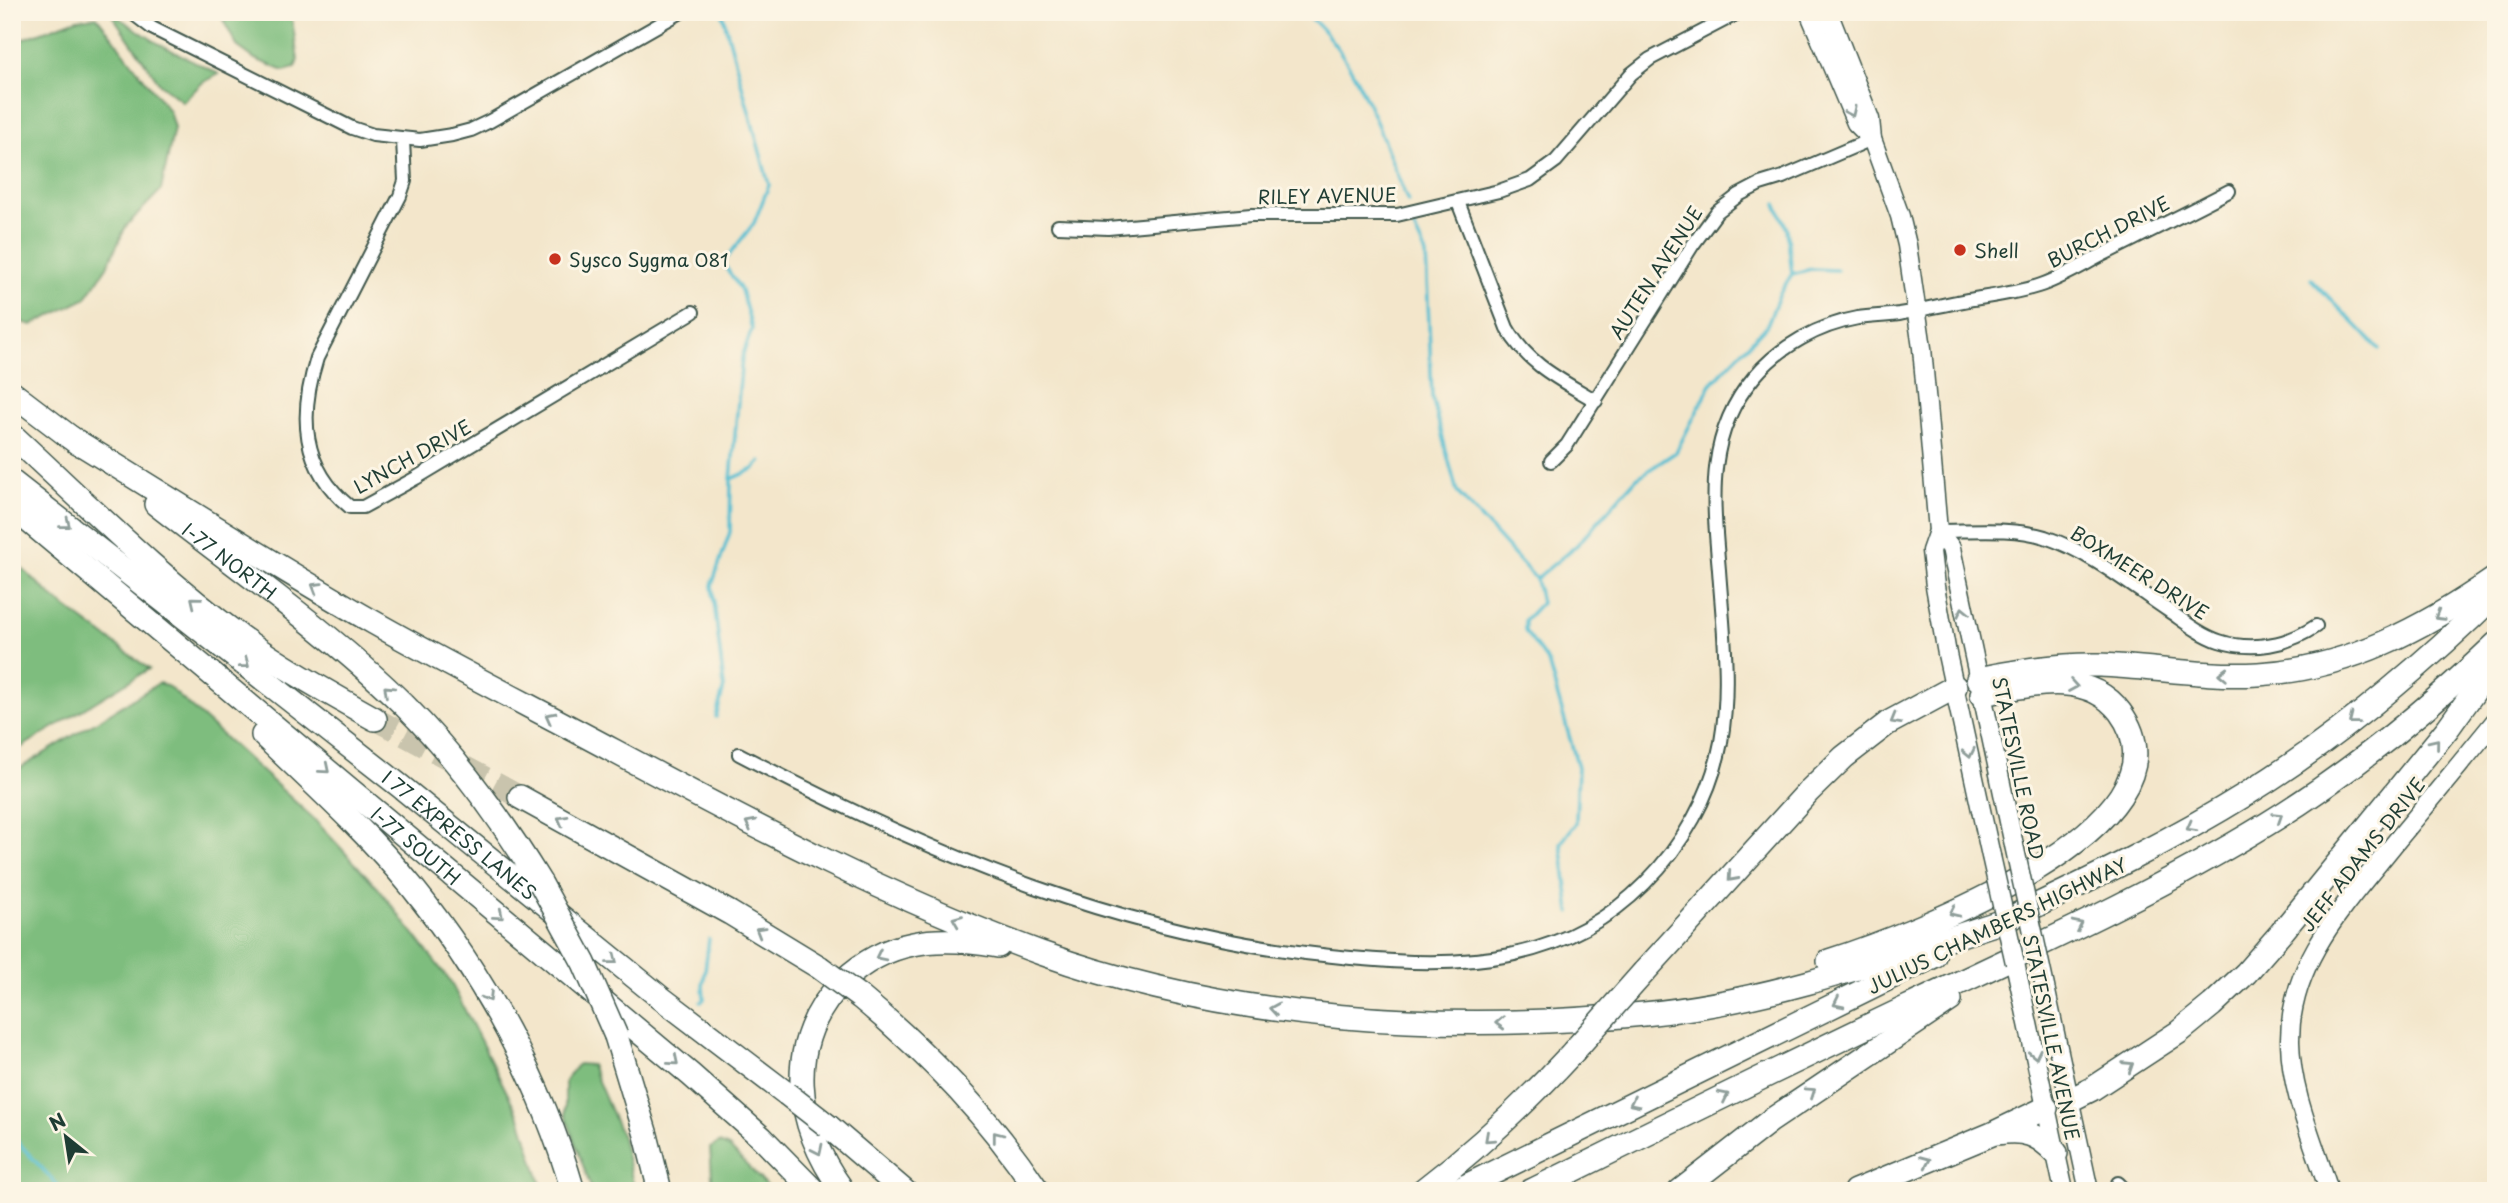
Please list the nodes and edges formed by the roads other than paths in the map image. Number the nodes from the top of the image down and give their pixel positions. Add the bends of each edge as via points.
1 (131, 12) edge
2 (681, 12) edge
3 (1740, 12) edge
4 (1809, 12) edge
5 (1828, 12) edge
6 (1872, 139) junction
7 (403, 140) junction
8 (2229, 191) dead end
9 (1458, 202) junction
10 (1058, 226) dead end
11 (1918, 310) junction
12 (694, 312) dead end
13 (12, 393) edge
14 (1596, 401) junction
15 (12, 435) edge
16 (68, 436) junction
17 (1551, 461) dead end
18 (12, 482) edge
19 (12, 507) edge
20 (1938, 531) junction
21 (2496, 578) edge
22 (2496, 594) edge
23 (122, 599) junction
24 (2316, 626) dead end
25 (2496, 644) edge
26 (2496, 661) edge
27 (1980, 686) junction
28 (1955, 687) junction
29 (375, 719) tunnel mouth
30 (2496, 720) edge
31 (739, 754) dead end
32 (520, 797) tunnel mouth
33 (2009, 919) junction
34 (1043, 954) junction
35 (2017, 955) junction
36 (1569, 1020) junction
37 (618, 1042) junction
38 (2070, 1100) junction
39 (2046, 1108) junction
40 (1992, 1134) junction
41 (2056, 1153) junction
42 (842, 1189) edge
43 (1857, 1190) edge
44 (573, 1191) edge
45 (648, 1191) edge
46 (660, 1191) edge
47 (814, 1191) edge
48 (904, 1191) edge
49 (1038, 1191) edge
50 (1422, 1191) edge
51 (1456, 1191) edge
52 (1531, 1191) edge
53 (1680, 1191) edge
54 (2064, 1191) edge
55 (2090, 1191) edge
56 (2329, 1191) edge

1 - 7 street via 152,27 352,128
2 - 7 street via 489,121 452,135
3 - 9 street, RILEY AVENUE via 1664,50 1630,74 1544,172
4 -> 6 main road, STATESVILLE ROAD via 1856,122
5 - 6 main road, STATESVILLE ROAD via 1870,118
6 - 11 main road, STATESVILLE ROAD via 1900,216
6 - 14 street, AUTEN AVENUE via 1760,184 1717,212
7 - 12 street, LYNCH DRIVE via 405,181 400,196 317,358 308,386 305,414 318,470 334,494 350,507 363,507 416,478
8 - 11 street, BURCH DRIVE via 2040,285
9 - 10 street, RILEY AVENUE via 1397,215 1251,215 1108,228
9 - 14 street via 1515,342 1537,365
11 - 20 main road, STATESVILLE ROAD
11 - 31 street, BURCH DRIVE via 1843,321 1799,340 1764,366 1736,403 1718,447 1714,479 1726,677 1721,743 1709,784 1679,843 1651,877 1604,917 1549,944 1488,960 1414,962 1288,951 1173,929 983,870 880,825
13 - 16 highway, I-77 NORTH
14 - 17 street, AUTEN AVENUE
29 -> 15 highway via 285,666 208,612
34 -> 16 highway via 873,885 761,830 374,622
37 -> 16 highway, I-77 NORTH, bridge via 584,962 541,884 491,807 436,739 345,652
18 -> 48 highway, I 77 EXPRESS LANES, bridge via 828,1126
19 - 23 highway, I-77 SOUTH
20 - 24 street, BOXMEER DRIVE via 2005,531 2045,537 2104,568 2200,633 2223,643 2274,644
27 -> 20 main road, STATESVILLE ROAD via 1951,548
20 - 28 main road, STATESVILLE ROAD via 1931,551
21 -> 27 highway via 2416,629 2310,667 2236,674 2042,667
22 -> 33 highway, JULIUS CHAMBERS HIGHWAY via 2399,683 2281,772 2166,841
23 -> 44 highway via 345,814 430,910 512,1041 545,1112
23 -> 47 highway, I-77 SOUTH via 710,1092
35 -> 25 highway, JULIUS CHAMBERS HIGHWAY via 2172,878 2280,816 2392,735
38 -> 26 highway via 2179,1032 2246,973 2448,728
27 - 28 main road
27 -> 36 highway via 2076,685 2097,693 2121,713 2133,744 2129,778 2111,811 2079,840 1979,900 1851,954 1709,993
27 - 38 main road, STATESVILLE ROAD, bridge
28 -> 39 main road, STATESVILLE AVENUE, bridge
28 -> 50 highway, bridge via 1888,723 1844,757 1503,1125
30 - 56 main road, JEFF ADAMS DRIVE via 2328,927 2301,979 2290,1028 2293,1076
49 -> 32 highway, bridge via 954,1085 860,997 730,913
33 - 36 highway via 1756,996 1644,1014
33 -> 51 highway, JULIUS CHAMBERS HIGHWAY
36 -> 34 highway via 1455,1023 1303,1013 1190,993
34 -> 42 highway via 973,942 923,942 878,956 839,986 811,1029 801,1069 809,1126
52 -> 35 highway, JULIUS CHAMBERS HIGHWAY
53 -> 35 highway via 1779,1115
37 - 45 highway via 618,1074
37 - 46 highway
38 - 39 main road
38 - 55 main road, STATESVILLE AVENUE
39 - 40 highway
39 - 41 main road, STATESVILLE AVENUE
40 - 41 highway via 2031,1132
43 -> 40 highway
41 - 54 main road, STATESVILLE AVENUE

